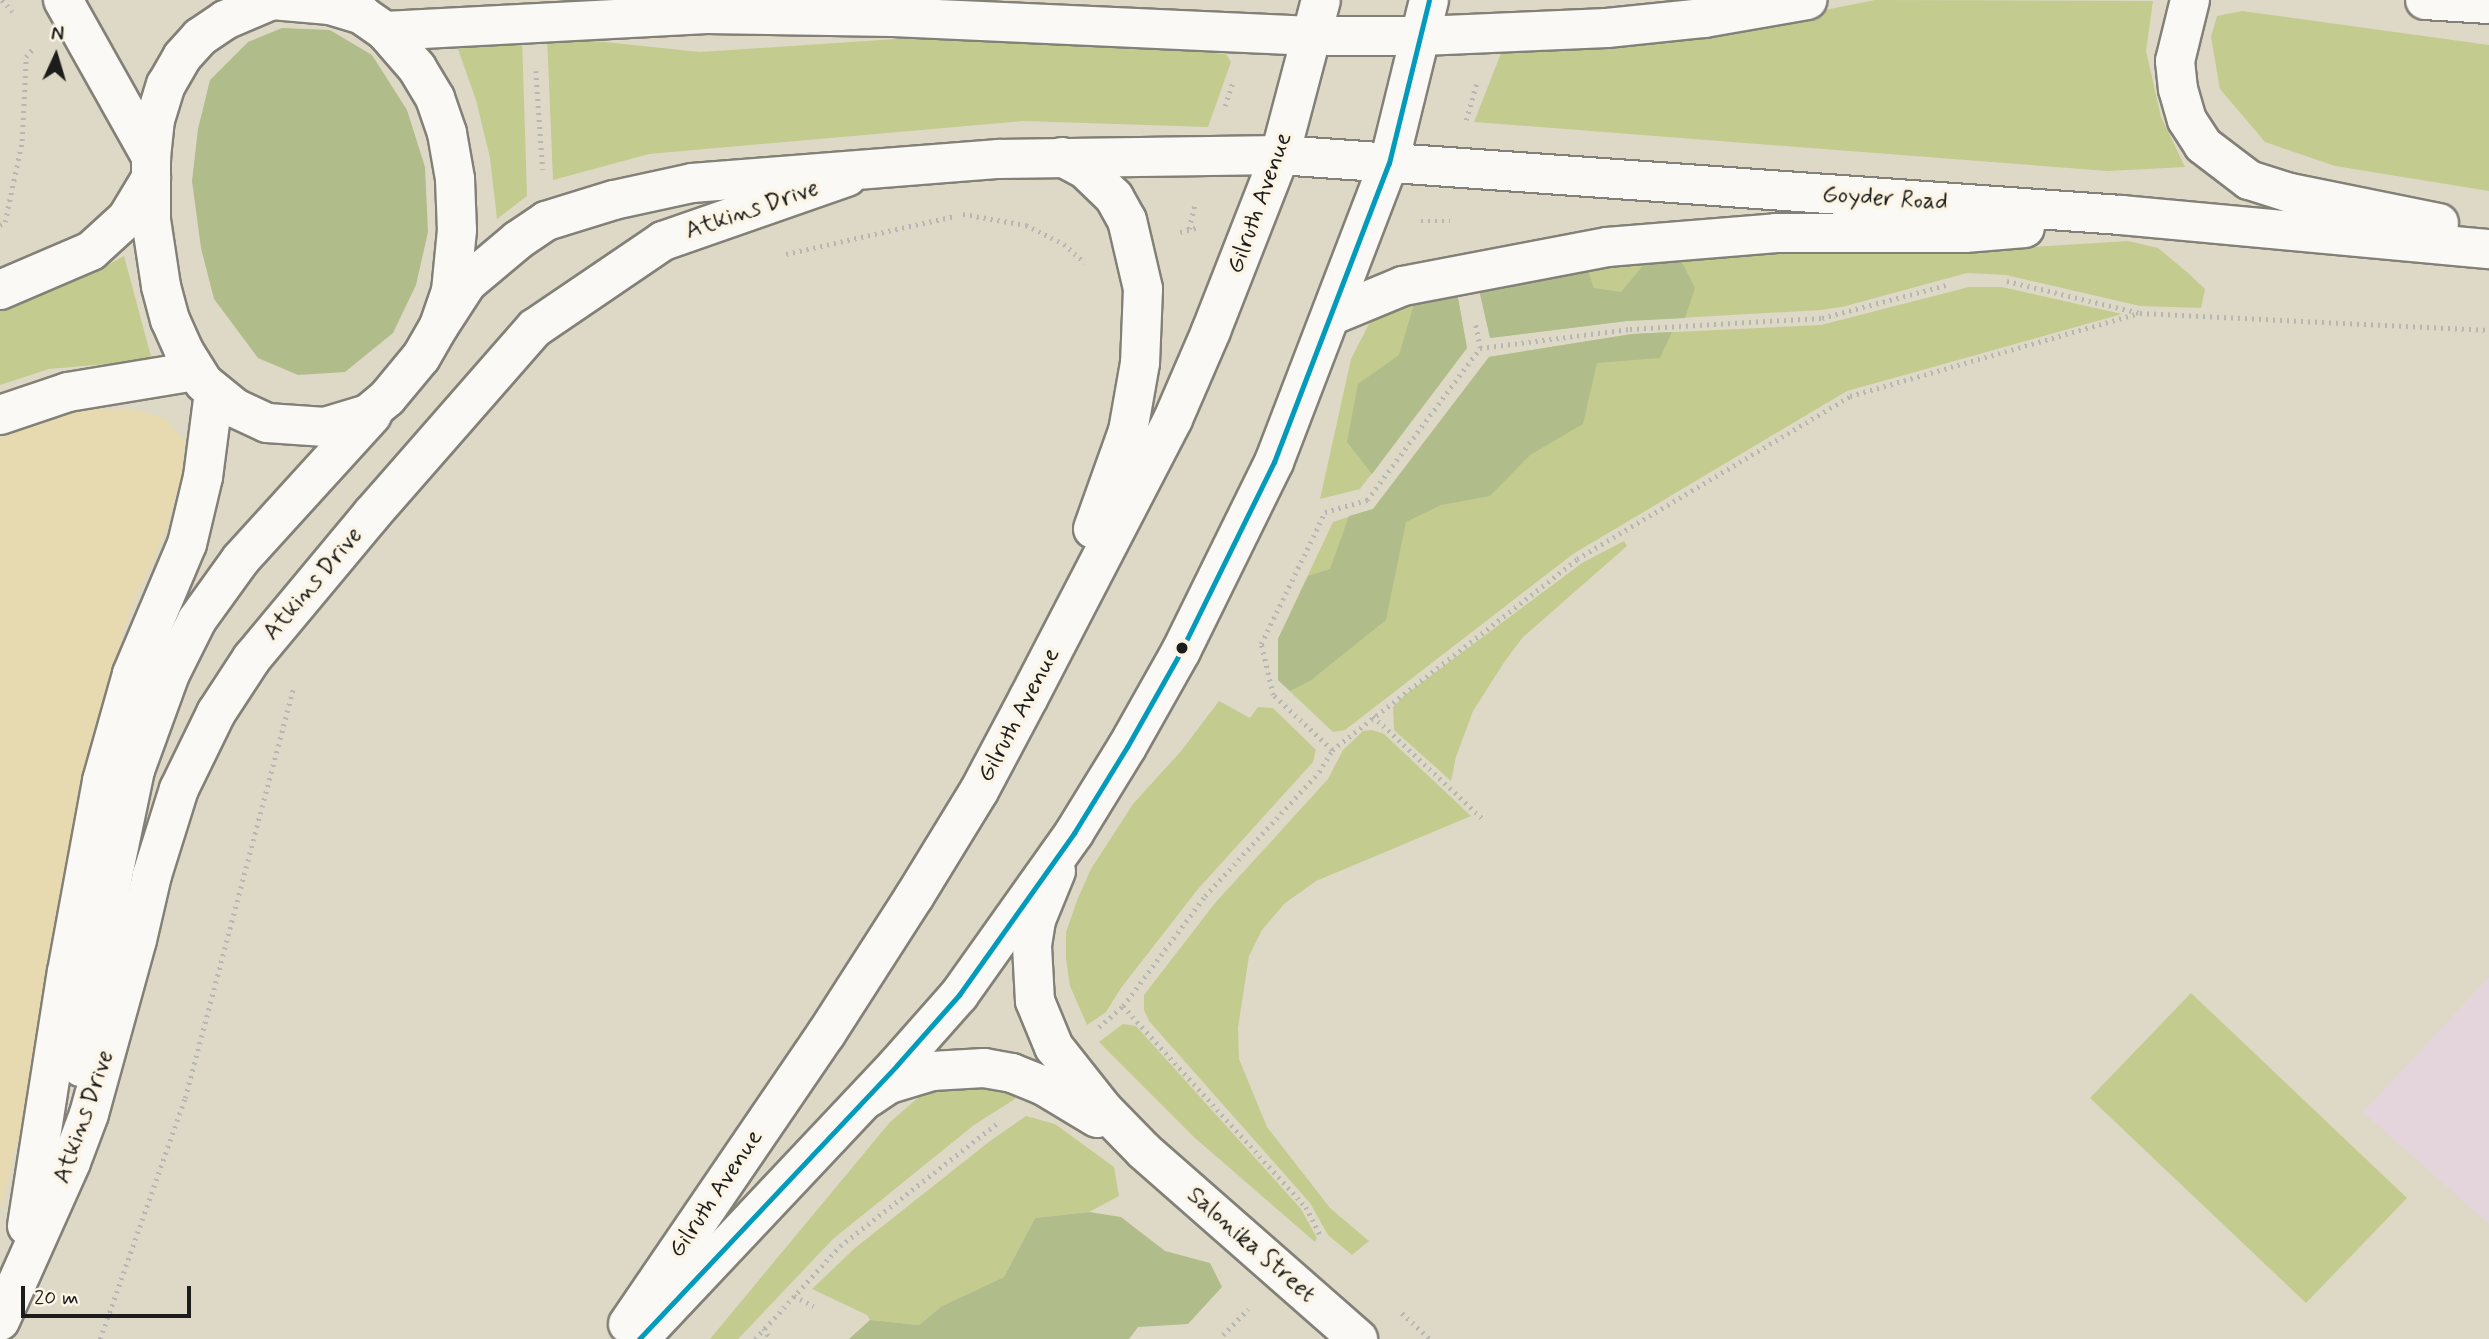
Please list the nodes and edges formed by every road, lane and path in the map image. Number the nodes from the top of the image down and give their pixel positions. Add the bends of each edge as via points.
1 (272, 0) edge
2 (772, 0) edge
3 (1571, 0) edge
4 (1807, 0) edge
5 (2190, 0) edge
6 (2425, 0) edge
7 (2489, 4) edge
8 (66, 6) edge
9 (707, 14) junction
10 (1317, 18) edge
11 (1425, 18) edge
12 (1607, 28) junction
13 (385, 31) junction
14 (1479, 72) dead end
15 (1465, 125) dead end
16 (1280, 155) junction
17 (1062, 158) junction
18 (1389, 163) junction
19 (151, 167) junction
20 (866, 171) junction
21 (1447, 212) dead end
22 (2121, 215) junction
23 (0, 225) edge
24 (2489, 233) edge
25 (1453, 234) dead end
26 (1136, 249) junction
27 (2489, 249) edge
28 (781, 256) dead end
29 (2005, 281) dead end
30 (1955, 283) dead end
31 (0, 290) edge
32 (1471, 310) dead end
33 (2140, 313) junction
34 (1333, 315) junction
35 (439, 326) junction
36 (2489, 330) edge
37 (1480, 348) junction
38 (205, 382) junction
39 (387, 398) junction
40 (0, 415) edge
41 (296, 678) dead end
42 (1029, 697) junction
43 (1373, 716) junction
44 (1332, 750) junction
45 (1482, 818) dead end
46 (1074, 833) junction
47 (1123, 1006) junction
48 (1055, 1074) junction
49 (864, 1100) junction
50 (43, 1229) junction
51 (1324, 1241) dead end
52 (794, 1296) junction
53 (1255, 1302) dead end
54 (814, 1306) dead end
55 (1401, 1312) dead end
56 (0, 1320) edge
57 (764, 1328) junction
58 (1223, 1335) dead end
59 (100, 1339) edge
60 (618, 1339) edge
61 (639, 1339) edge
62 (755, 1339) edge
63 (770, 1339) edge
64 (1358, 1339) edge
65 (1430, 1339) edge

1 - 13 street via 330,5 362,15
1 - 19 street via 225,20 182,57 155,120
2 - 9 street
3 - 12 street
4 - 12 street via 1704,18
5 - 24 street via 2175,61 2178,89 2187,120 2203,145 2226,163 2249,180 2290,193
6 - 7 street
8 - 19 street
8 - 23 path via 26,57 22,141 5,222
9 - 10 street
9 - 13 street
10 - 11 street
10 - 16 street, Gilruth Avenue
11 - 12 street
11 - 18 street, Gilruth Avenue
13 - 35 street via 417,68 435,98 447,133 457,230 451,291
14 - 15 path
16 - 17 street, Goyder Road
16 - 18 street, Goyder Road
16 - 42 street, Gilruth Avenue via 1173,419
17 - 20 street, Goyder Road
17 - 26 street via 1086,170 1114,197
18 - 22 street, Goyder Road
18 - 34 street, Gilruth Avenue
19 - 31 street via 127,218 91,251
19 - 38 street via 151,220 161,286 170,320
20 - 35 street via 692,183 546,221 487,263 467,283
20 - 50 street, Atkins Drive via 663,241 535,328 261,647 216,713 179,789 89,1114
21 - 25 path
22 - 27 street, Goyder Road
22 - 34 street via 1965,233 1776,233 1607,247 1403,286
26 - 28 path via 1093,271 1064,244 1026,225 964,214
26 - 42 street via 1143,326 1128,431
29 - 33 path
30 - 37 path via 1822,318 1630,329
32 - 37 path
33 - 36 path
33 - 43 path via 1850,396 1577,559
34 - 46 street, Gilruth Avenue via 1230,557 1175,663
35 - 39 street via 421,357
37 - 44 path via 1367,500 1325,512 1262,644 1273,695
38 - 39 street via 235,408 267,423 294,427 325,428 348,422 369,414
38 - 40 street via 68,393
38 - 56 street, Atkins Drive via 203,477 187,544 132,674 102,782 27,1225
39 - 50 street, Atkins Drive via 241,559 197,620 170,674 135,770 76,1096
41 - 59 path via 185,1098
42 - 60 street, Gilruth Avenue via 979,791 914,897
43 - 44 path
43 - 45 path
44 - 47 path via 1319,772 1205,896
46 - 48 street via 1048,888 1032,946 1035,1001 1054,1047
46 - 49 street, Gilruth Avenue via 959,995
47 - 48 path
47 - 51 path via 1306,1207
48 - 49 street, Salonika Street via 984,1068 932,1070 889,1084
48 - 52 path via 840,1246
48 - 64 street, Salonika Street via 1075,1102 1144,1151
49 - 61 street, Gilruth Avenue
50 - 56 street, Atkins Drive
52 - 54 path
52 - 57 path
53 - 58 path
55 - 65 path
57 - 62 path
57 - 63 path

